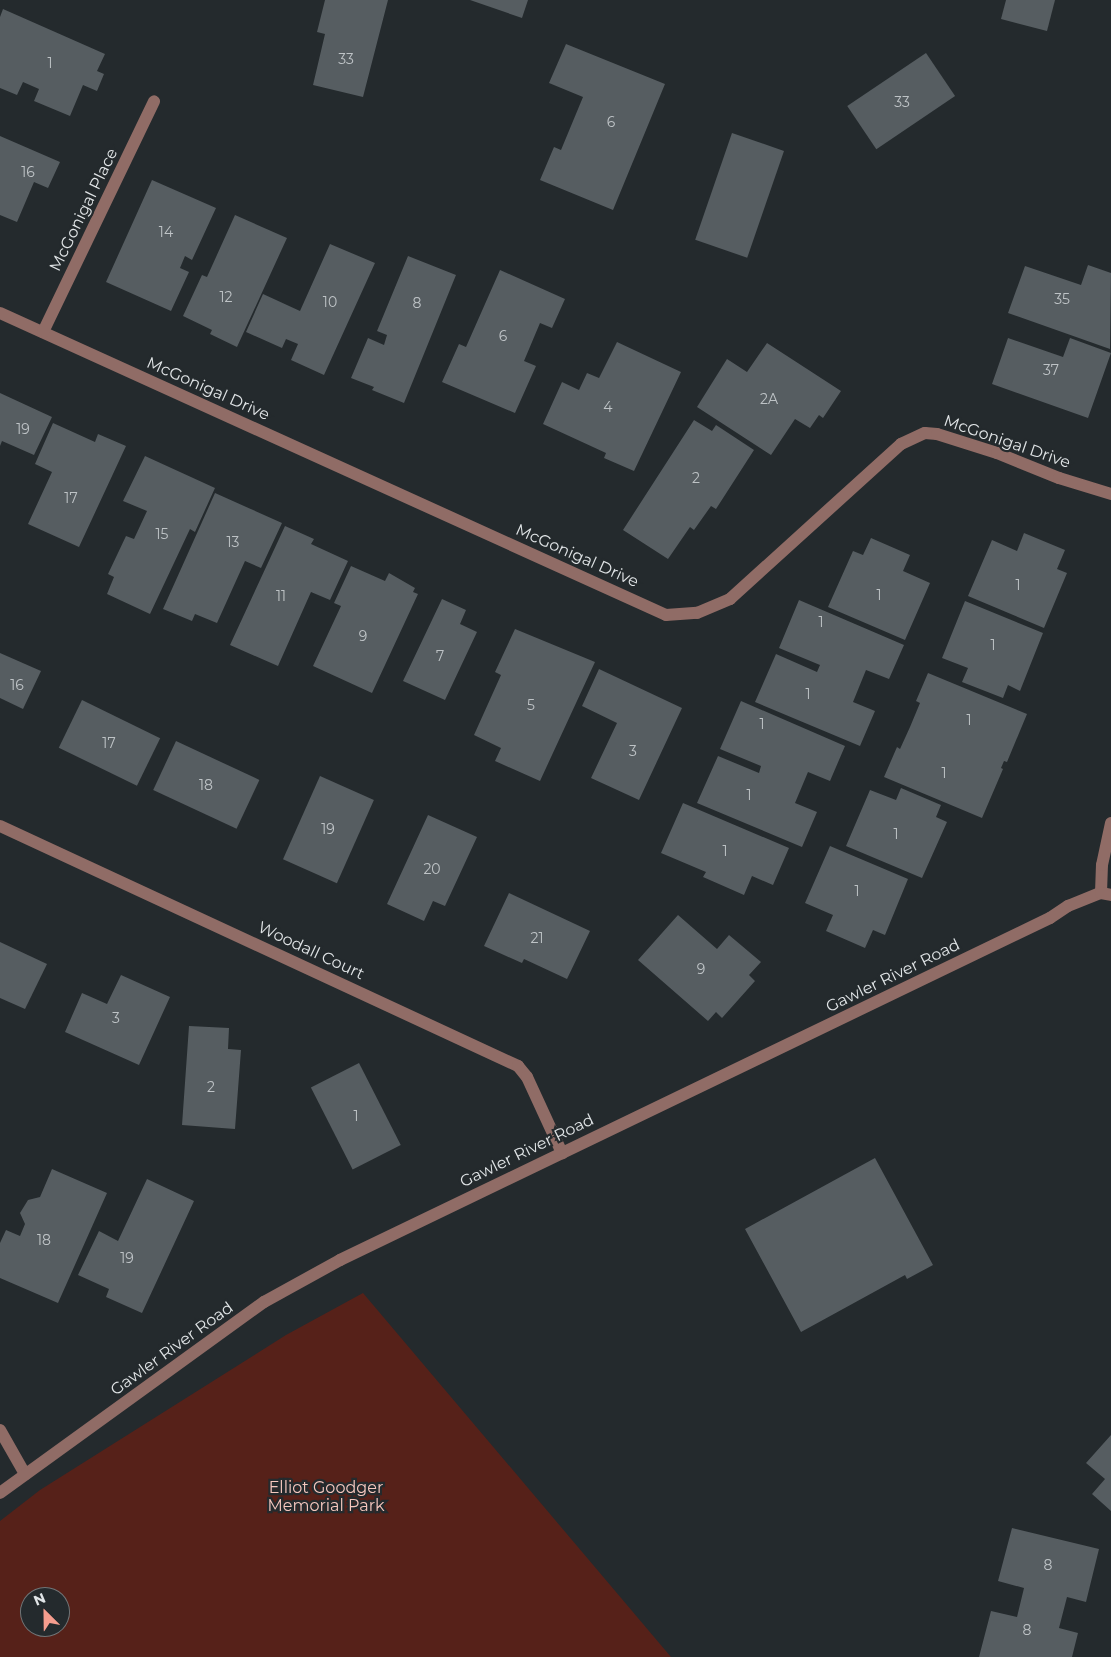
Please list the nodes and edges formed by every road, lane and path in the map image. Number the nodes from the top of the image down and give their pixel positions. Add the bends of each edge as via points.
1 (154, 101) dead end
2 (0, 313) edge
3 (43, 332) junction
4 (1111, 494) edge
5 (1111, 823) edge
6 (0, 826) edge
7 (1106, 894) edge
8 (562, 1153) junction
9 (0, 1430) edge
10 (25, 1474) junction
11 (0, 1493) edge

1 - 3 street, McGonigal Place
2 - 3 street, McGonigal Drive
3 - 4 street, McGonigal Drive via 666,615 696,613 730,598 901,444 925,433 997,453 1059,478
5 - 7 street via 1102,865
6 - 8 street, Woodall Court via 518,1066 527,1077
7 - 8 street, Gawler River Road via 1068,906 1050,918
8 - 10 street, Gawler River Road via 340,1260 264,1302
9 - 10 street
10 - 11 street, Gawler River Road

